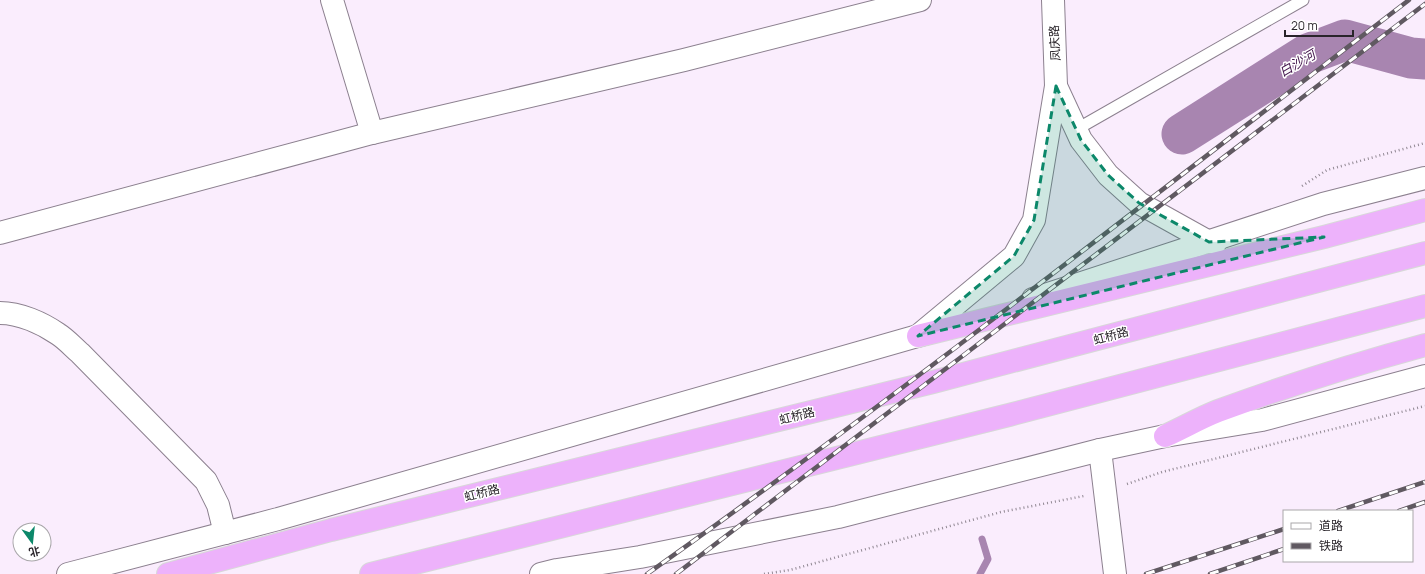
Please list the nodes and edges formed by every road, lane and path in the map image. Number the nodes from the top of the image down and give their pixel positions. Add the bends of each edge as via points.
1 (332, 0) edge
2 (920, 0) edge
3 (1053, 0) edge
4 (1303, 0) edge
5 (1056, 86) junction
6 (1077, 129) junction
7 (372, 132) junction
8 (1425, 178) edge
9 (1425, 210) edge
10 (0, 233) edge
11 (1324, 237) junction
12 (1208, 242) junction
13 (1425, 253) edge
14 (1425, 306) edge
15 (0, 313) edge
16 (918, 336) junction
17 (1425, 345) edge
18 (1425, 376) edge
19 (1166, 436) junction
20 (1100, 450) junction
21 (225, 533) junction
22 (68, 574) edge
23 (168, 574) edge
24 (371, 574) edge
25 (541, 574) edge
26 (1115, 574) edge

1 - 7 main road
2 - 7 main road via 684,60
3 - 5 main road, 凤庆路
4 - 6 lane
5 - 6 main road
5 - 16 main road via 1034,220 1028,232 1014,256
6 - 12 main road via 1081,140 1108,175 1139,203
7 - 10 main road
8 - 12 main road via 1323,204
9 - 11 highway
11 - 12 main road
11 - 16 highway
12 - 16 main road
13 - 23 highway, 虹桥路 via 932,382 331,530
14 - 24 highway via 1008,415
15 - 21 main road via 9,313 35,322 59,335 80,353 206,481 218,505
16 - 21 main road
17 - 19 highway via 1277,390 1217,412
18 - 19 main road via 1262,420
19 - 20 main road
20 - 25 main road via 838,518
20 - 26 main road
21 - 22 main road

